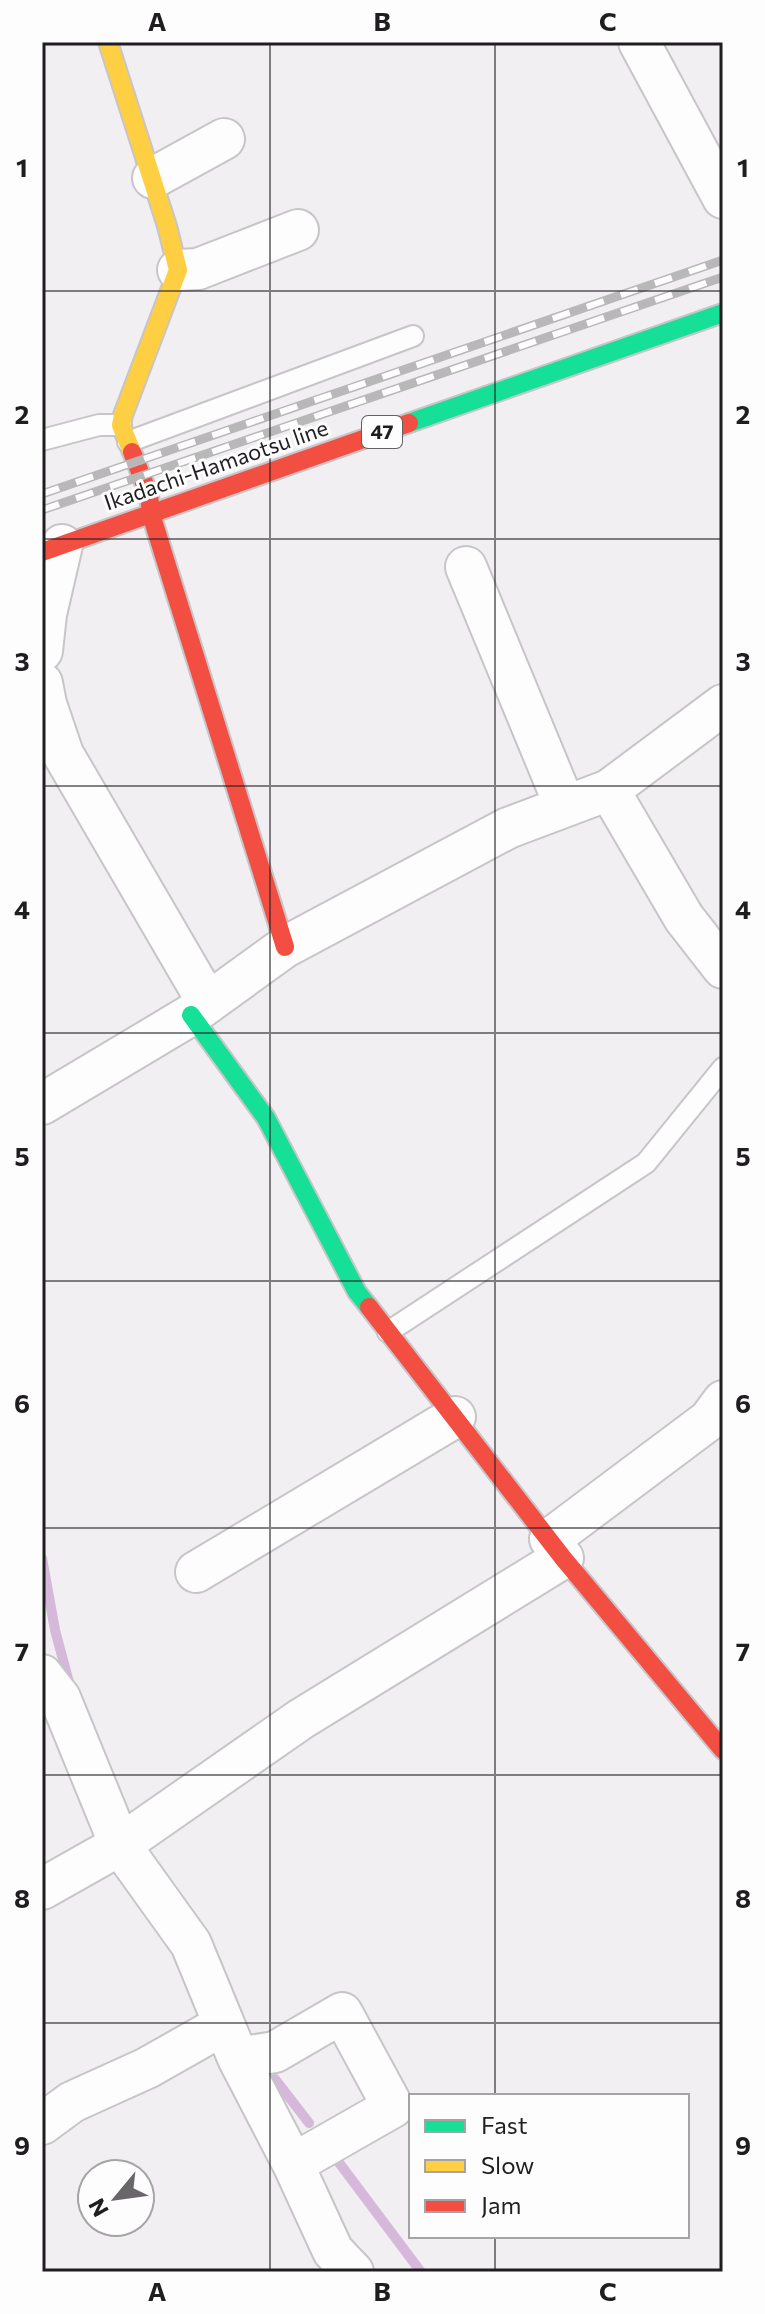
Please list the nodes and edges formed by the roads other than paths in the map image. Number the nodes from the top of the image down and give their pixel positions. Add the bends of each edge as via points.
1 (108, 42) edge
2 (639, 42) edge
3 (224, 139) dead end
4 (153, 178) junction
5 (723, 198) edge
6 (298, 230) dead end
7 (178, 270) junction
8 (723, 313) edge
9 (413, 336) dead end
10 (124, 434) junction
11 (42, 440) edge
12 (151, 514) junction
13 (52, 549) edge
14 (466, 567) dead end
15 (42, 651) edge
16 (42, 683) edge
17 (723, 705) edge
18 (609, 790) junction
19 (565, 806) junction
20 (285, 947) junction
21 (723, 968) edge
22 (200, 1009) junction
23 (723, 1068) edge
24 (42, 1104) edge
25 (388, 1332) junction
26 (723, 1401) edge
27 (455, 1417) junction
28 (556, 1549) junction
29 (196, 1572) dead end
30 (42, 1675) edge
31 (723, 1750) edge
32 (120, 1845) junction
33 (42, 1889) edge
34 (230, 2041) junction
35 (42, 2124) edge
36 (293, 2164) junction
37 (353, 2272) edge

1 - 4 street
2 - 5 street
3 - 4 street
4 - 7 street
6 - 7 street via 198,269
7 - 10 street via 123,415
8 - 12 street, Ikadachi-Hamaotsu line / 47
9 - 10 lane
10 - 11 lane via 99,425
10 - 12 street via 149,495
12 - 13 street, Ikadachi-Hamaotsu line / 47
12 - 20 street
13 - 15 street
14 - 19 street
16 - 22 street via 63,754
17 - 18 street
18 - 19 street
18 - 21 street via 684,918
19 - 20 street via 508,828
20 - 22 street
22 - 24 street
22 - 25 street via 266,1118 357,1292
23 - 25 lane via 646,1163
25 - 27 street
26 - 28 street via 709,1420
27 - 28 street
27 - 29 street
28 - 31 street
28 - 32 street
30 - 32 street via 60,1698
32 - 33 street
32 - 34 street via 191,1944
34 - 35 street via 147,2068 72,2102
34 - 36 street
34 - 36 street via 275,2052 342,2013 393,2107
36 - 37 street via 333,2251

